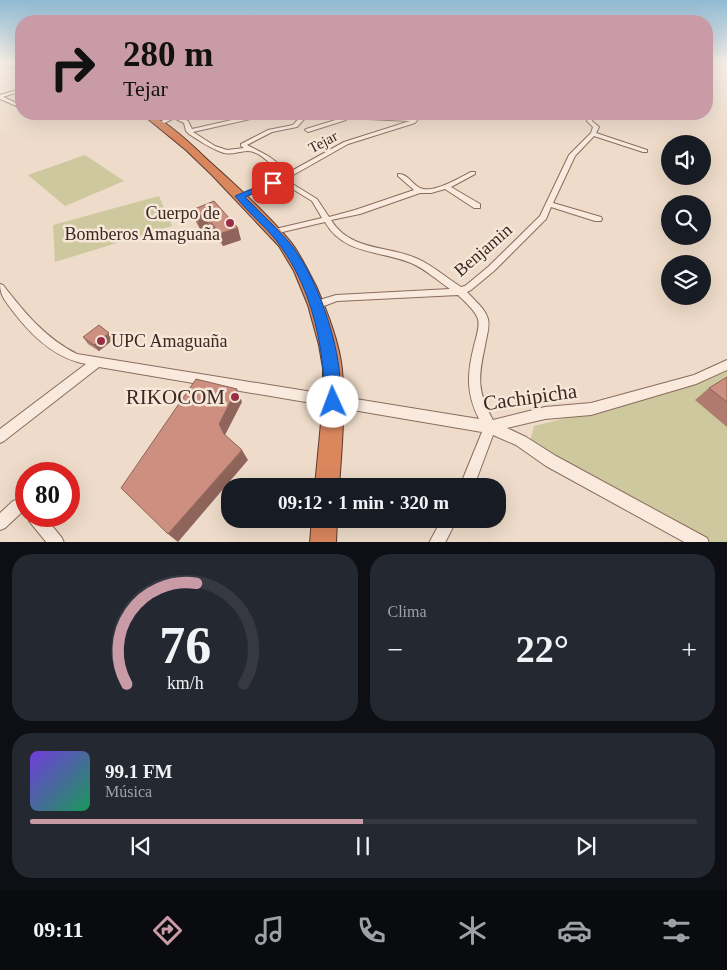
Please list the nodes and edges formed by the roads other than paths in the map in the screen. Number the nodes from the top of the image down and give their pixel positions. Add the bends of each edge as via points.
1 (15, 92) edge
2 (0, 96) edge
3 (15, 104) edge
4 (153, 120) edge
5 (166, 120) edge
6 (183, 120) edge
7 (238, 120) edge
8 (300, 120) edge
9 (339, 120) edge
10 (415, 120) edge
11 (590, 120) edge
12 (158, 124) junction
13 (308, 130) dead end
14 (189, 131) junction
15 (593, 134) junction
16 (250, 149) junction
17 (645, 151) dead end
18 (473, 173) dead end
19 (400, 176) dead end
20 (284, 178) junction
21 (446, 187) junction
22 (418, 191) junction
23 (239, 196) junction
24 (550, 204) junction
25 (477, 206) dead end
26 (327, 218) junction
27 (598, 219) dead end
28 (274, 232) junction
29 (0, 287) edge
30 (460, 291) junction
31 (316, 305) junction
32 (96, 363) junction
33 (727, 366) edge
34 (333, 402) junction
35 (490, 427) junction
36 (0, 437) edge
37 (328, 478) edge
38 (470, 478) edge
39 (15, 509) edge
40 (0, 523) edge
41 (44, 527) edge
42 (324, 528) edge
43 (445, 528) edge
44 (57, 542) edge
45 (323, 542) edge
46 (436, 542) edge
47 (702, 542) edge

1 - 2 street
2 - 3 street
4 - 12 highway
5 - 12 street
6 - 14 street
7 - 14 street
8 - 16 street via 295,126 270,131 243,145
9 - 13 street
10 - 20 street, Tejar via 346,144
11 - 15 street via 596,127
12 - 23 highway via 190,148
14 - 16 street via 224,151
15 - 17 street
15 - 24 street, Benjamin via 572,155
16 - 20 street via 271,160
18 - 21 street
19 - 22 street
20 - 23 street, Tejar
20 - 26 street via 288,184 315,200
21 - 22 street
21 - 25 street
22 - 26 street via 357,212
23 - 28 highway
24 - 27 street
24 - 30 street, Benjamin via 543,217 491,269
26 - 28 street
26 - 30 street via 334,231 348,242 415,261
28 - 31 highway via 301,271
29 - 32 street, Cachipicha via 42,339 60,352
30 - 31 street, Benjamin via 344,297
30 - 35 street via 478,310 482,320 474,386
31 - 34 highway via 332,368
32 - 34 street, Cachipicha
32 - 36 street
33 - 35 street, Cachipicha via 696,379 591,409 545,413
34 - 35 street, Cachipicha
34 - 37 highway
35 - 38 street
35 - 47 street
39 - 40 street
41 - 44 street
42 - 45 highway
43 - 46 street

